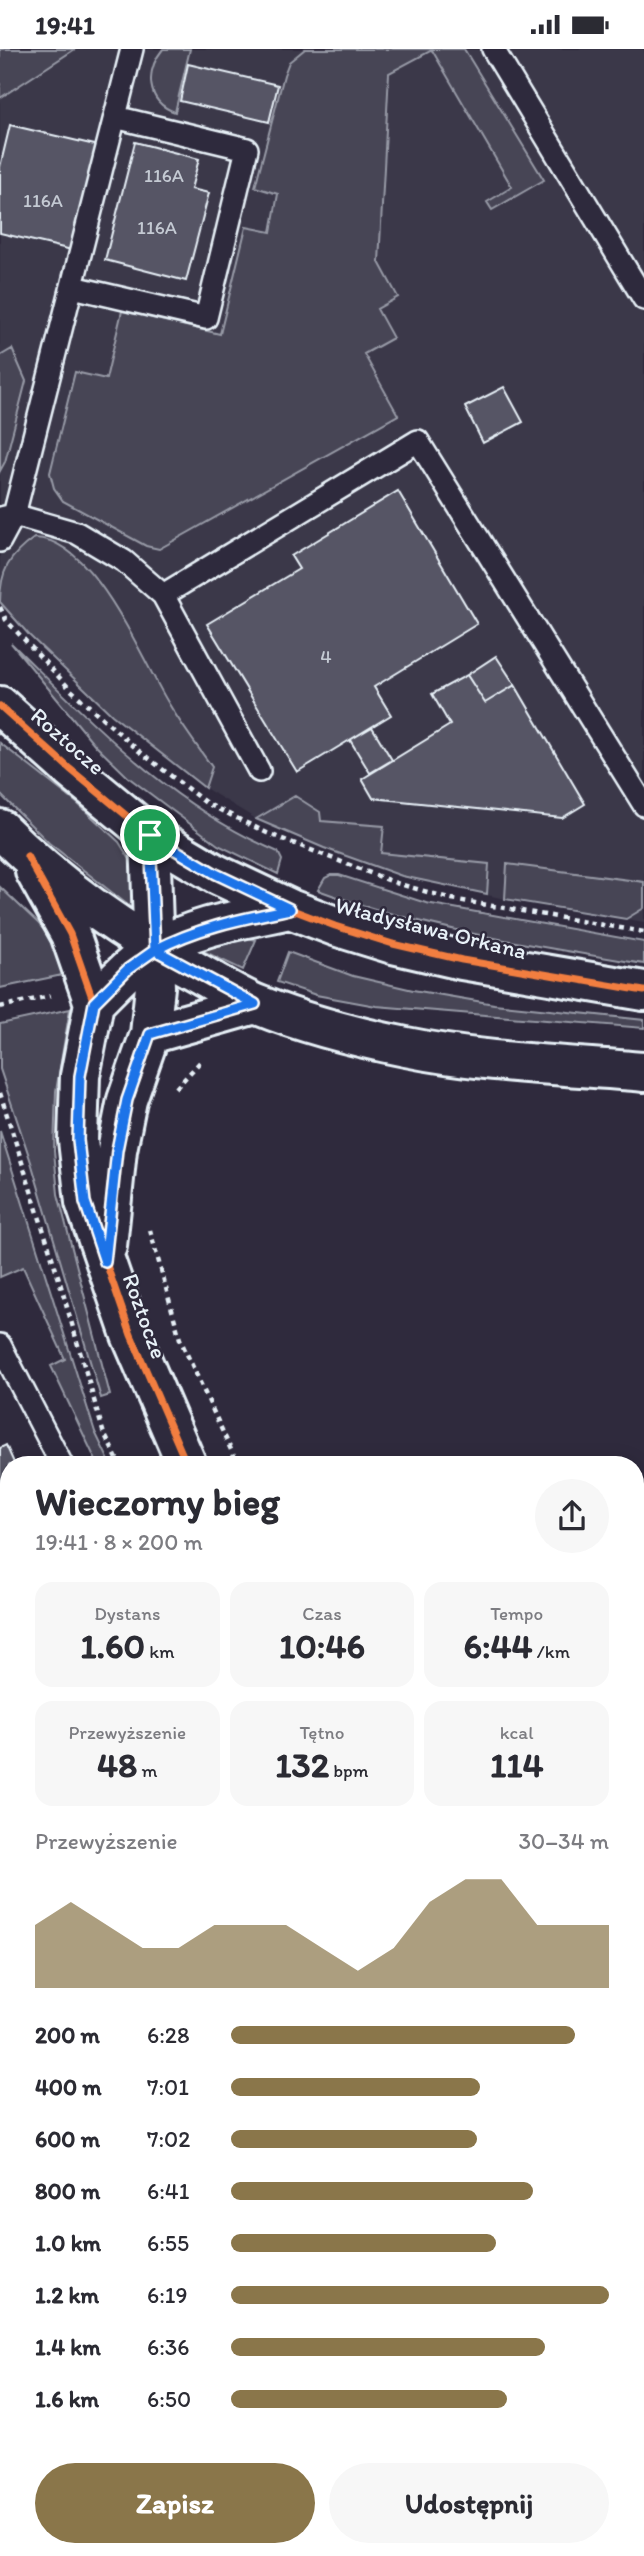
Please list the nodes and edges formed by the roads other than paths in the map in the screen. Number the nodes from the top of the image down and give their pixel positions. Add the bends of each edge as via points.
1 (132, 49) edge
2 (493, 49) edge
3 (115, 117) junction
4 (73, 286) junction
5 (644, 299) edge
6 (7, 517) edge
7 (0, 541) edge
8 (163, 595) junction
9 (0, 706) edge
10 (259, 771) dead end
11 (643, 805) edge
12 (0, 829) edge
13 (150, 835) junction
14 (27, 856) junction
15 (216, 874) joint
16 (290, 909) junction
17 (155, 950) junction
18 (644, 992) edge
19 (94, 1003) junction
20 (255, 1004) junction
21 (150, 1034) junction
22 (644, 1072) edge
23 (105, 1262) junction
24 (0, 1345) edge
25 (57, 1456) edge
26 (183, 1456) edge

1 - 3 lane
2 - 5 lane
3 - 4 lane
3 - 4 lane via 247,149 206,318
4 - 6 lane
6 - 7 lane
6 - 8 lane via 77,534 124,561
8 - 10 lane
8 - 11 lane via 418,441
9 - 13 street, Roztocze
12 - 14 street
13 - 15 street, Roztocze
13 - 17 street, Roztocze
14 - 17 street
14 - 19 street via 70,934
15 - 16 street, Władysława Orkana
16 - 17 street via 185,934
16 - 18 street, Władysława Orkana via 439,954
17 - 19 street
17 - 20 street
17 - 21 street, Roztocze
19 - 23 street, Roztocze via 80,1076 78,1140 85,1202
20 - 21 street
20 - 22 street via 407,1047
21 - 23 street, Roztocze via 124,1112
23 - 26 street, Roztocze via 135,1348
24 - 25 lane

